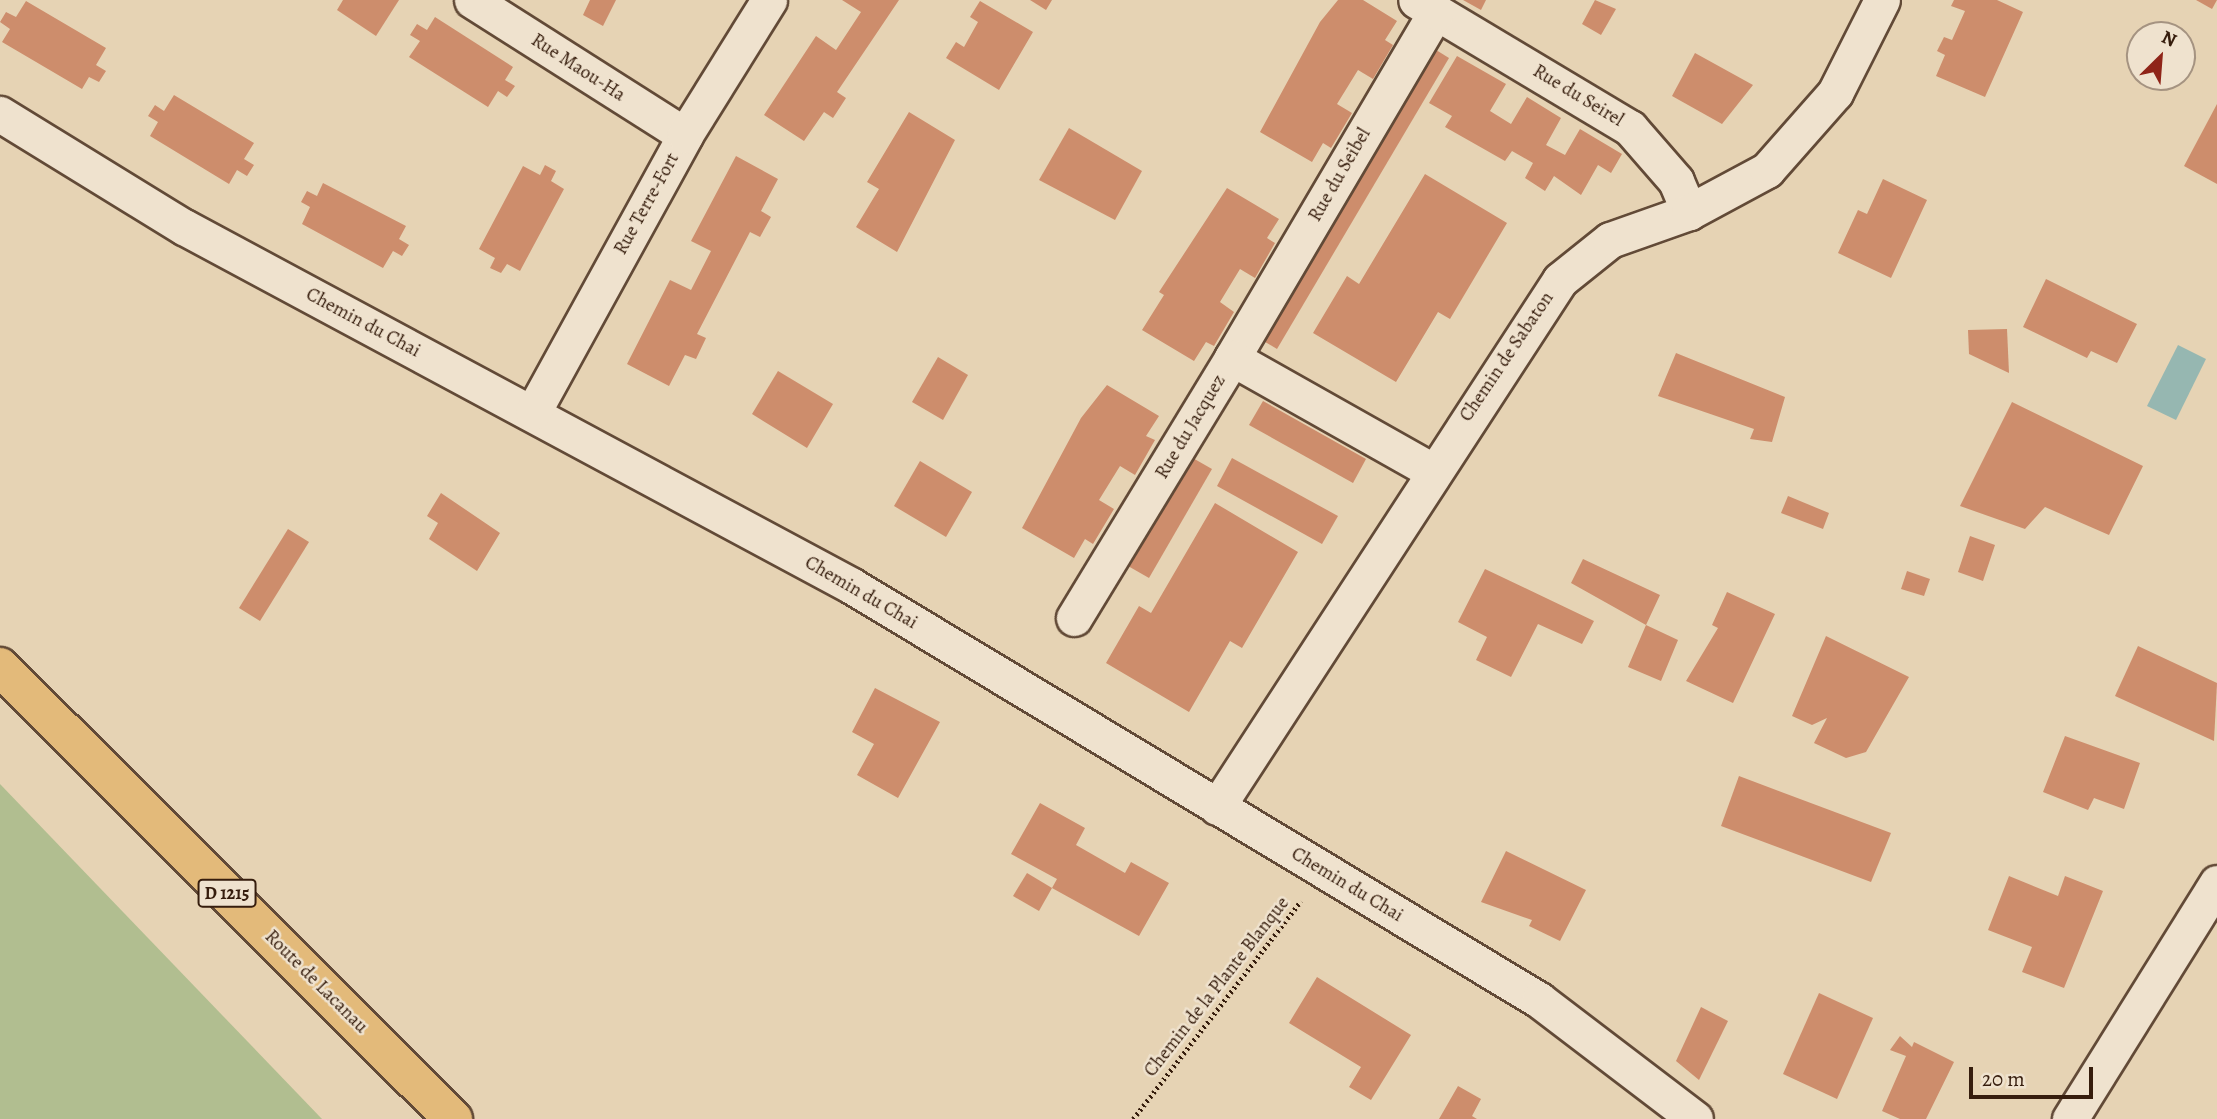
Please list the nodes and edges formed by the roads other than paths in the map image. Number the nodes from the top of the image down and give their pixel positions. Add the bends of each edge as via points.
1 (472, 0) edge
2 (769, 0) edge
3 (1882, 0) edge
4 (1426, 6) edge
5 (0, 114) edge
6 (685, 135) junction
7 (1689, 212) junction
8 (1232, 358) junction
9 (533, 412) junction
10 (1431, 470) junction
11 (1074, 618) dead end
12 (0, 667) edge
13 (1217, 807) junction
14 (2217, 883) edge
15 (453, 1119) edge
16 (1695, 1119) edge
17 (2070, 1119) edge

1 - 6 street, Rue Maou-Ha
2 - 6 street, Rue Terre-Fort
3 - 7 street, Chemin de Sabaton via 1835,93 1767,170
4 - 7 street, Rue du Seirel via 1630,128 1676,181
4 - 8 street, Rue du Seibel
5 - 9 street, Chemin du Chai via 184,227
6 - 9 street, Rue Terre-Fort
7 - 10 street, Chemin de Sabaton via 1610,240 1560,280
8 - 10 street, Rue du Jacquez
8 - 11 street, Rue du Jacquez
9 - 13 street, Chemin du Chai via 852,586
10 - 13 street, Chemin de Sabaton
12 - 15 main road, Route de Lacanau / D 1215
13 - 16 street, Chemin du Chai via 1539,1000
14 - 17 street

